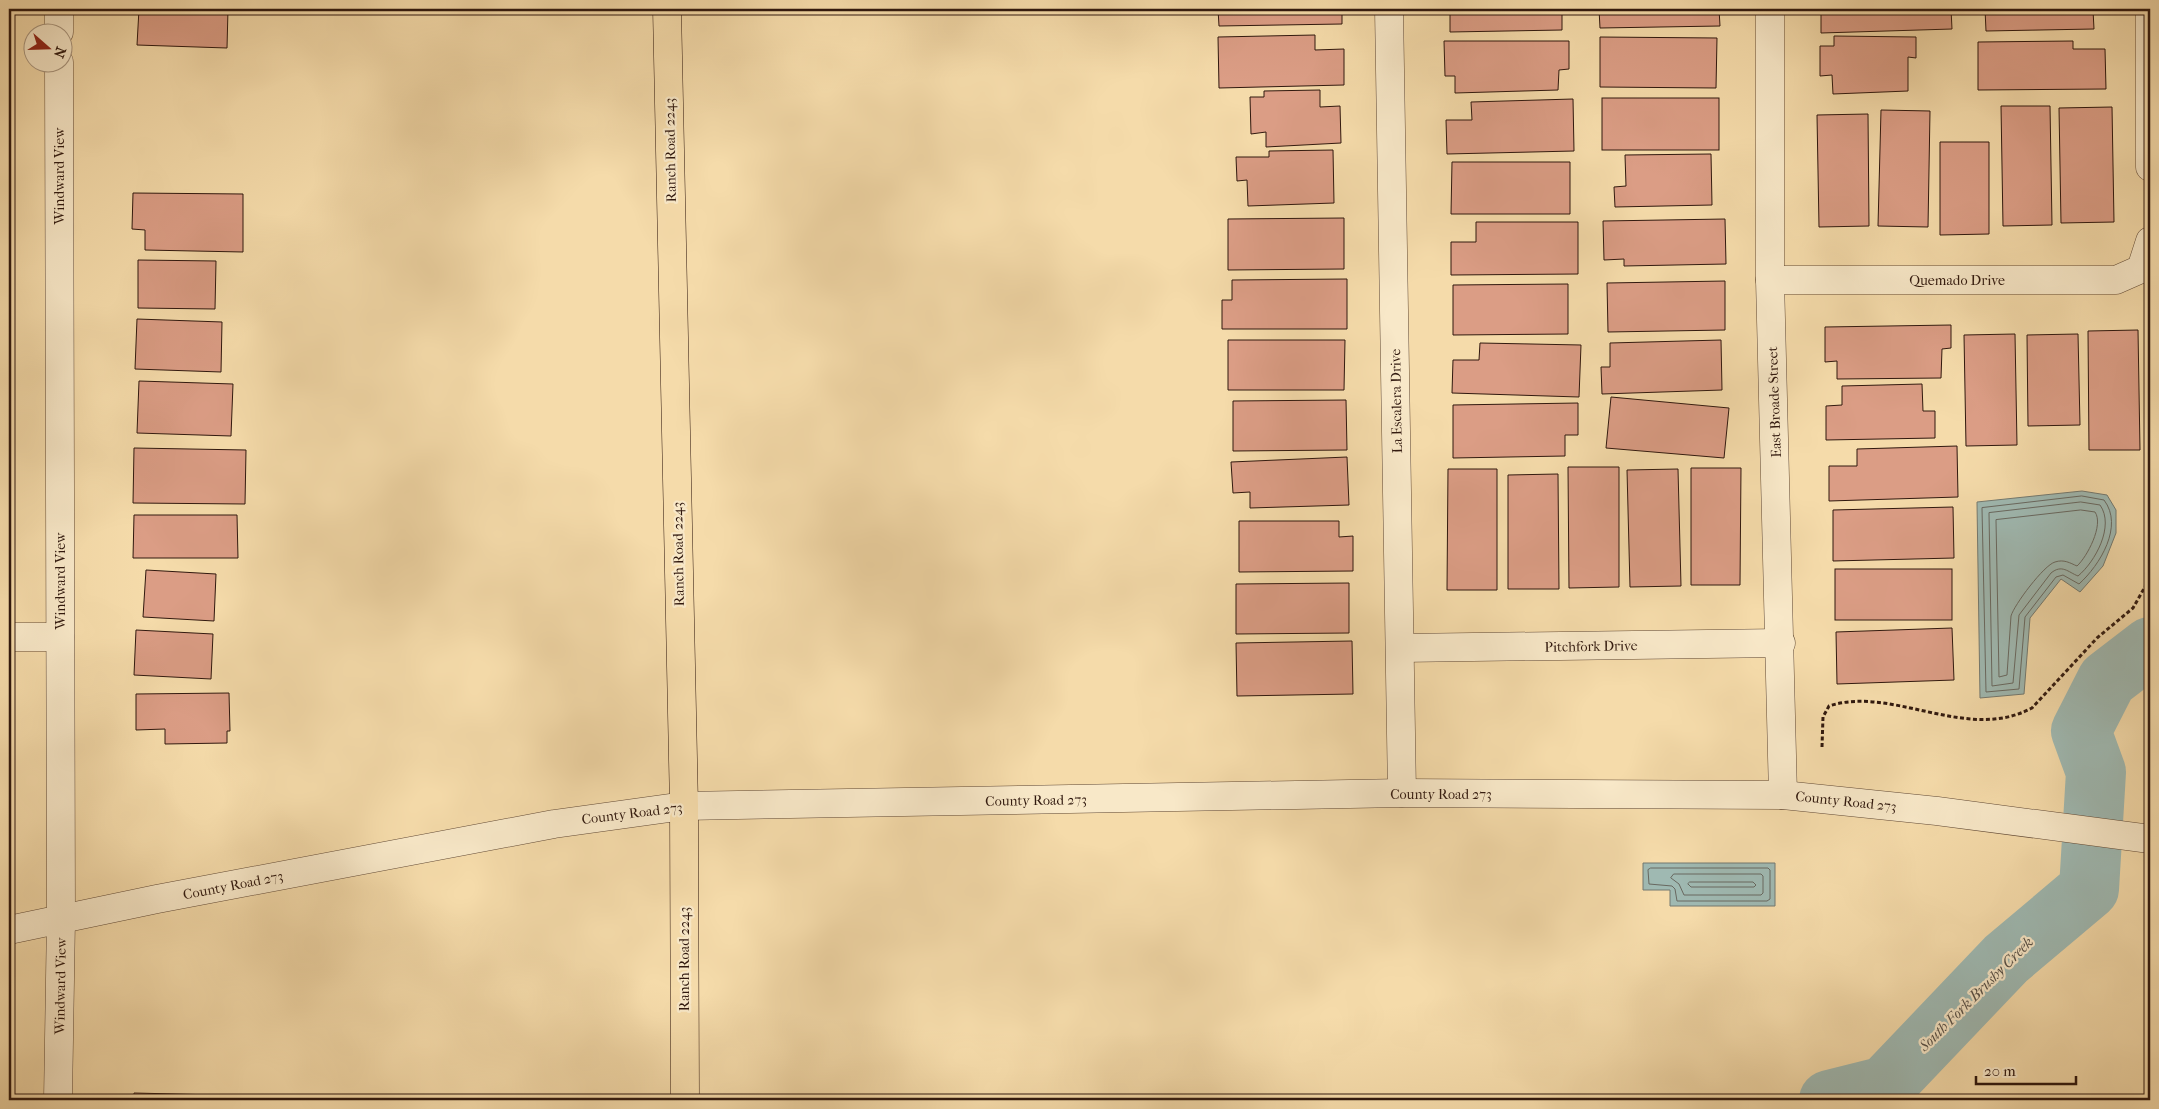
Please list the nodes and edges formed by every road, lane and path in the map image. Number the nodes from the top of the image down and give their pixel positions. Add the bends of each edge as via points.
1 (59, 9) edge
2 (667, 9) edge
3 (1389, 9) edge
4 (1770, 9) edge
5 (2150, 9) edge
6 (59, 22) edge
7 (59, 72) edge
8 (2150, 167) edge
9 (2150, 241) edge
10 (1770, 280) junction
11 (2150, 578) edge
12 (60, 637) junction
13 (9, 638) edge
14 (1781, 643) junction
15 (1401, 648) junction
16 (1822, 747) dead end
17 (1402, 793) junction
18 (1783, 795) junction
19 (684, 806) junction
20 (2150, 839) edge
21 (61, 919) junction
22 (9, 930) edge
23 (58, 1100) edge
24 (685, 1100) edge

1 - 6 street
2 - 19 main road, Ranch Road 2243
3 - 15 street, La Escalera Drive
4 - 10 street, East Broade Street
5 - 8 street
7 - 12 street, Windward View
9 - 10 street, Quemado Drive via 2141,269 2116,280
10 - 14 street, East Broade Street
11 - 16 path via 2133,608 2097,638 2032,708 2006,718 1973,720 1862,701 1842,702 1829,706 1823,716
12 - 13 street
12 - 21 street, Windward View
14 - 15 street, Pitchfork Drive
14 - 18 street, East Broade Street
15 - 17 street, La Escalera Drive
17 - 18 street, County Road 273
17 - 19 street, County Road 273
18 - 20 street, County Road 273
19 - 21 street, County Road 273 via 554,824
19 - 24 main road, Ranch Road 2243
21 - 22 street, County Road 273
21 - 23 street, Windward View

